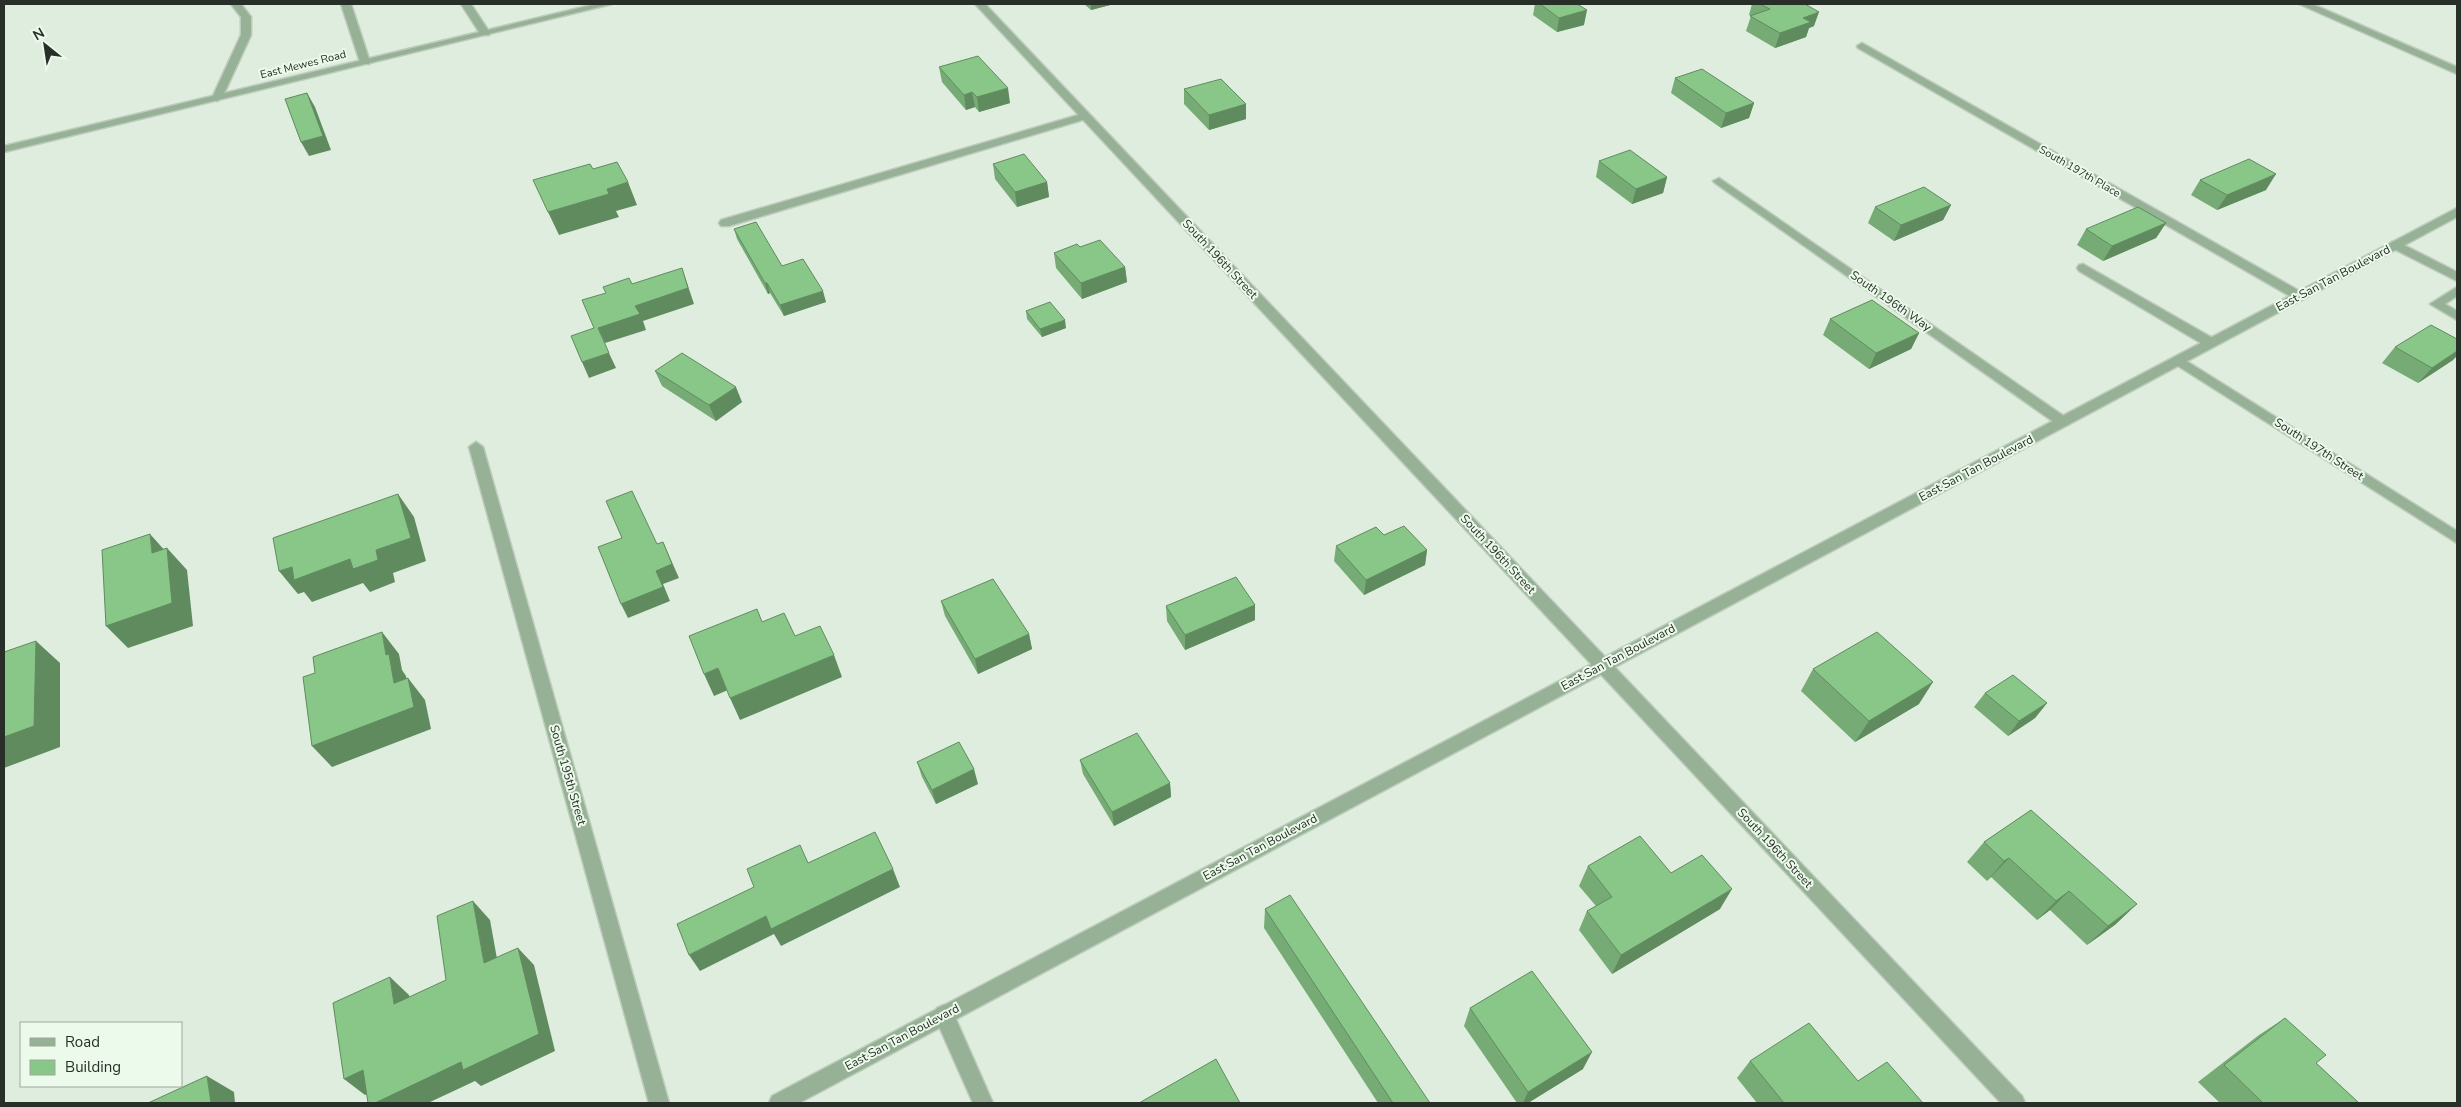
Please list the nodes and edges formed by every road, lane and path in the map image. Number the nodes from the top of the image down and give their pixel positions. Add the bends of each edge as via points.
1 (236, 4) edge
2 (346, 4) edge
3 (466, 4) edge
4 (607, 4) edge
5 (980, 4) edge
6 (2304, 4) edge
7 (485, 33) junction
8 (1862, 46) dead end
9 (365, 62) junction
10 (2457, 71) edge
11 (218, 98) junction
12 (1086, 116) junction
13 (4, 149) edge
14 (1719, 180) dead end
15 (2457, 212) edge
16 (725, 223) dead end
17 (2396, 245) junction
18 (2083, 268) dead end
19 (2457, 277) edge
20 (2457, 291) edge
21 (2299, 296) junction
22 (2457, 316) edge
23 (2211, 343) junction
24 (2180, 361) junction
25 (2063, 422) junction
26 (476, 447) dead end
27 (2457, 538) edge
28 (1603, 665) junction
29 (944, 1015) junction
30 (659, 1103) edge
31 (778, 1103) edge
32 (983, 1103) edge
33 (2015, 1103) edge

1 - 11 street via 246,17 246,35
2 - 9 street
3 - 7 street
4 - 7 street, East Mewes Road
5 - 12 street, South 196th Street
6 - 10 street
7 - 9 street, East Mewes Road
8 - 21 street, South 197th Place
9 - 11 street, East Mewes Road
11 - 13 street, East Mewes Road
12 - 16 street
12 - 28 street, South 196th Street
14 - 25 street, South 196th Way
15 - 17 street, East San Tan Boulevard
17 - 19 street
17 - 21 street, East San Tan Boulevard
18 - 23 street
20 - 22 street via 2436,304
21 - 23 street, East San Tan Boulevard
23 - 24 street, East San Tan Boulevard
24 - 25 street, East San Tan Boulevard
24 - 27 street, South 197th Street
25 - 28 street, East San Tan Boulevard
26 - 30 street, South 195th Street
28 - 29 street, East San Tan Boulevard
28 - 33 street, South 196th Street
29 - 31 street, East San Tan Boulevard
29 - 32 street

